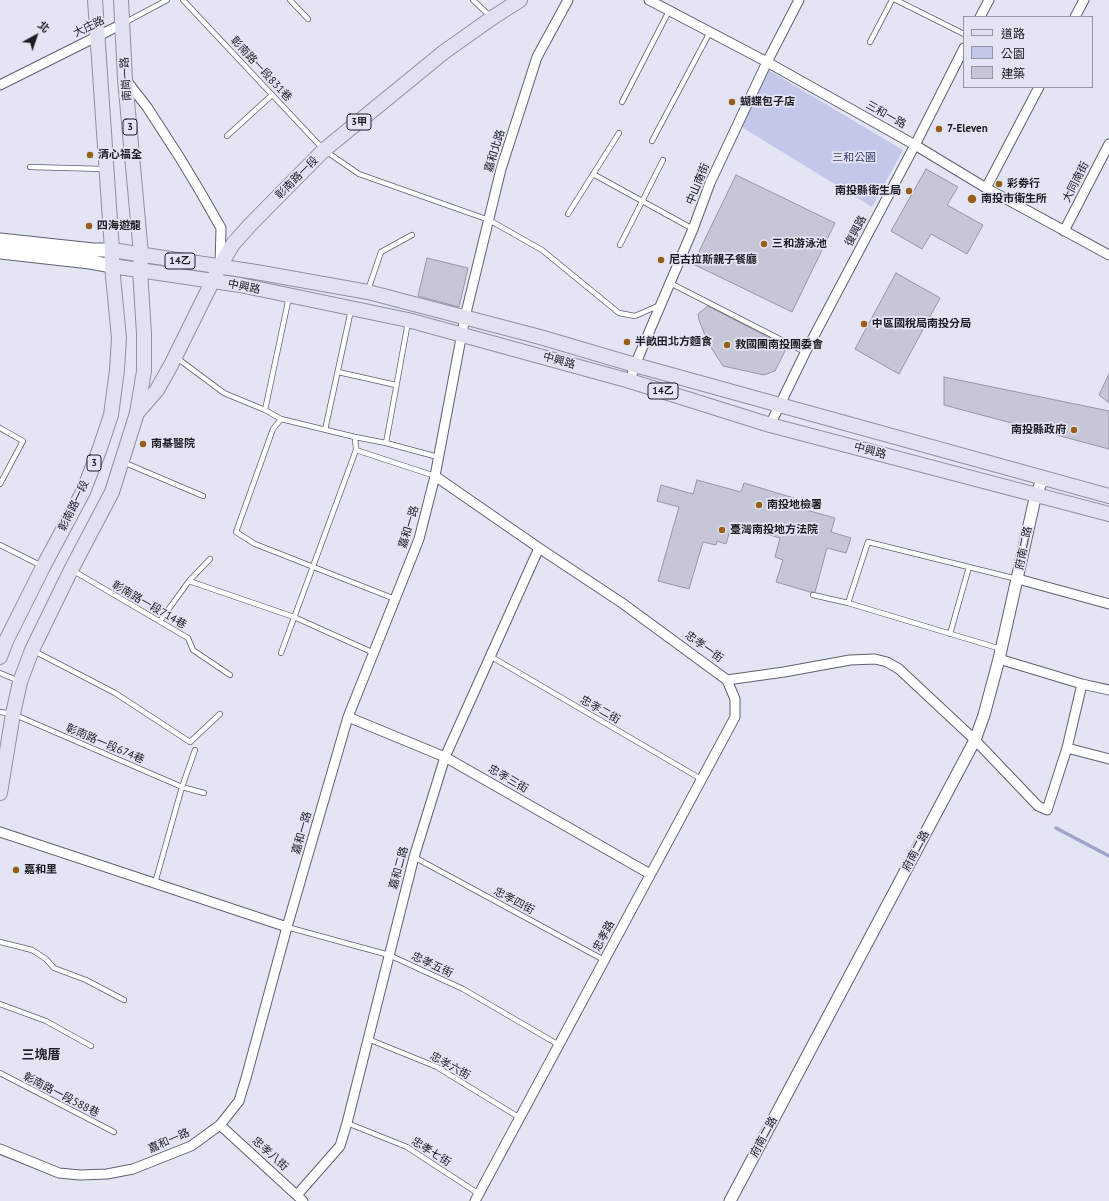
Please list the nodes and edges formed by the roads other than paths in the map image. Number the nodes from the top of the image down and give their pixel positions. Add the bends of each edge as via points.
1 (95, 0) edge
2 (121, 0) edge
3 (167, 0) edge
4 (183, 0) edge
5 (290, 0) edge
6 (473, 0) edge
7 (520, 0) edge
8 (568, 0) edge
9 (799, 0) edge
10 (892, 0) edge
11 (896, 0) edge
12 (989, 0) edge
13 (1084, 0) edge
14 (654, 1) edge
15 (669, 11) junction
16 (981, 16) edge
17 (1076, 16) edge
18 (492, 18) junction
19 (308, 19) dead end
20 (122, 24) junction
21 (710, 32) junction
22 (963, 34) edge
23 (98, 36) junction
24 (870, 42) dead end
25 (963, 50) edge
26 (767, 62) junction
27 (125, 79) junction
28 (0, 85) edge
29 (1038, 88) edge
30 (272, 95) junction
31 (622, 102) dead end
32 (618, 133) dead end
33 (227, 136) dead end
34 (652, 141) dead end
35 (1109, 144) edge
36 (915, 145) junction
37 (324, 150) junction
38 (663, 160) dead end
39 (30, 167) dead end
40 (107, 169) junction
41 (593, 174) junction
42 (986, 188) junction
43 (642, 202) junction
44 (568, 214) dead end
45 (489, 220) junction
46 (693, 229) junction
47 (1064, 231) junction
48 (412, 235) dead end
49 (0, 240) edge
50 (620, 245) dead end
51 (22, 249) junction
52 (112, 250) junction
53 (0, 252) edge
54 (141, 254) junction
55 (1109, 255) edge
56 (112, 266) junction
57 (220, 266) junction
58 (140, 269) junction
59 (214, 281) junction
60 (670, 283) junction
61 (368, 292) junction
62 (289, 296) junction
63 (662, 304) junction
64 (352, 308) junction
65 (465, 317) junction
66 (408, 320) junction
67 (462, 334) junction
68 (805, 352) junction
69 (176, 357) junction
70 (635, 365) junction
71 (338, 372) junction
72 (630, 381) junction
73 (396, 385) junction
74 (779, 405) junction
75 (265, 410) junction
76 (137, 413) junction
77 (281, 420) junction
78 (770, 425) junction
79 (0, 428) edge
80 (326, 430) junction
81 (355, 437) junction
82 (386, 443) junction
83 (356, 450) junction
84 (438, 457) junction
85 (122, 462) junction
86 (435, 476) junction
87 (1043, 479) junction
88 (0, 484) edge
89 (1036, 494) junction
90 (203, 496) dead end
91 (1109, 496) edge
92 (1109, 514) edge
93 (0, 545) edge
94 (539, 548) junction
95 (210, 559) dead end
96 (313, 566) junction
97 (43, 567) junction
98 (969, 567) junction
99 (71, 570) junction
100 (1018, 579) junction
101 (189, 582) junction
102 (813, 595) dead end
103 (396, 599) junction
104 (848, 603) junction
105 (1109, 604) edge
106 (294, 617) junction
107 (160, 621) junction
108 (950, 634) junction
109 (32, 650) junction
110 (281, 653) dead end
111 (374, 653) junction
112 (1000, 654) junction
113 (490, 656) junction
114 (0, 658) edge
115 (0, 674) edge
116 (230, 675) dead end
117 (727, 680) junction
118 (20, 682) junction
119 (1082, 684) junction
120 (1109, 690) edge
121 (7, 713) edge
122 (220, 714) dead end
123 (348, 717) junction
124 (975, 740) junction
125 (1067, 748) junction
126 (195, 750) dead end
127 (445, 757) junction
128 (1109, 759) edge
129 (701, 779) junction
130 (182, 787) junction
131 (0, 793) edge
132 (204, 793) dead end
133 (0, 832) edge
134 (414, 857) junction
135 (650, 874) junction
136 (155, 883) junction
137 (287, 927) junction
138 (0, 942) edge
139 (389, 954) junction
140 (604, 960) junction
141 (124, 1000) dead end
142 (0, 1004) edge
143 (368, 1039) junction
144 (559, 1045) junction
145 (90, 1046) dead end
146 (0, 1073) edge
147 (520, 1118) junction
148 (347, 1123) junction
149 (220, 1125) junction
150 (114, 1132) dead end
151 (0, 1149) edge
152 (300, 1198) edge
153 (477, 1198) edge
154 (730, 1201) edge

1 - 23 main road, 3
2 - 20 main road, 南崗一路 / 3
3 - 20 lane, 大庄路
4 - 30 lane, 彰南路一段831巷
5 - 19 lane
6 - 18 lane
7 - 18 main road, 彰南路一段 / 3甲
8 - 45 street, 嘉和北路 via 537,56 501,169
9 - 26 street, 中山南街
10 - 24 lane
11 - 22 lane
12 - 16 street
13 - 17 street
14 - 15 street, 三和一路
15 - 21 street, 三和一路
15 - 31 lane
18 - 37 main road, 彰南路一段 / 3甲 via 444,52
20 - 23 street, 大庄路
20 - 27 main road, 南崗一路 / 3
21 - 26 street, 三和一路
21 - 34 lane
23 - 28 street, 大庄路
23 - 40 main road, 3
25 - 36 street, 復興路
26 - 36 street, 三和一路
26 - 46 street, 中山南街 via 710,182
27 - 54 main road, 南崗一路 / 3
27 - 57 street via 180,158 220,228
29 - 42 street
30 - 33 lane
30 - 37 lane, 彰南路一段831巷
32 - 41 lane
35 - 47 street, 大同南街
36 - 42 street, 三和一路
36 - 68 street, 復興路
37 - 45 lane, 彰南路一段831巷 via 359,174
37 - 57 main road, 彰南路一段 / 3甲 via 250,225 233,244
38 - 43 lane
39 - 40 lane
40 - 52 main road, 3
41 - 43 lane
41 - 44 lane
42 - 47 street, 三和一路
43 - 46 lane
43 - 50 lane
45 - 63 lane, 彰南路一段831巷 via 542,250 619,314 635,316
45 - 65 street, 嘉和北路
46 - 60 street, 中山南街
47 - 55 street, 三和一路
48 - 61 lane via 381,252
49 - 51 main road, 中興路
51 - 52 main road, 中興路
51 - 53 main road, 中興路
51 - 56 main road, 中興路
52 - 54 main road, 中興路 / 14乙
52 - 56 main road, 彰南路一段 / 3
54 - 57 main road, 中興路 / 14乙
54 - 58 main road, 彰南路一段 / 3
56 - 58 main road, 中興路 / 14乙
56 - 97 main road, 彰南路一段 / 3 via 120,338 111,415 82,492
57 - 59 main road, 彰南路一段 / 3甲
57 - 61 main road, 中興路 / 14乙
58 - 59 main road, 中興路 / 14乙
58 - 76 main road, 彰南路一段 / 3 via 144,371
59 - 62 main road, 中興路 / 14乙
59 - 69 main road, 彰南路一段 / 3甲
60 - 63 street, 中山南街
60 - 68 lane
61 - 65 main road, 中興路 / 14乙
62 - 64 main road, 中興路 / 14乙
62 - 75 lane
63 - 70 street, 中山南街
64 - 66 main road, 中興路 / 14乙
64 - 71 lane
65 - 67 street, 嘉和一路
65 - 70 main road, 中興路 / 14乙
66 - 67 main road, 中興路 / 14乙
66 - 73 lane
67 - 72 main road, 中興路 / 14乙
67 - 84 street, 嘉和一路
68 - 74 street, 復興路
69 - 75 lane via 224,393
69 - 76 main road, 彰南路一段 / 3甲 via 157,390
70 - 72 street, 中山南街
70 - 74 main road, 中興路 / 14乙
71 - 73 lane
71 - 80 lane
72 - 78 main road, 中興路 / 14乙
73 - 82 lane
74 - 78 street, 復興路
74 - 87 main road, 中興路 / 14乙
75 - 77 lane
76 - 85 main road, 彰南路一段 / 3
77 - 80 lane
77 - 96 lane via 273,429 236,532 256,544
78 - 89 main road, 中興路 / 14乙
79 - 88 lane via 24,441
80 - 81 lane
81 - 82 lane
81 - 83 lane
82 - 84 lane
83 - 86 lane
83 - 96 lane
84 - 86 street, 嘉和一路
85 - 90 lane
85 - 99 main road, 彰南路一段 / 3 via 112,492
86 - 94 street, 忠孝一街
86 - 103 street, 嘉和一路 via 419,539
87 - 89 street, 府南二路
87 - 91 main road, 中興路 / 14乙
89 - 92 main road, 中興路 / 14乙
89 - 100 street, 府南二路
93 - 97 lane
94 - 113 street, 嘉和二路
94 - 117 street, 忠孝一街 via 622,603
95 - 101 lane
96 - 103 lane
96 - 106 lane
97 - 114 main road, 彰南路一段 / 3
98 - 100 lane
98 - 104 lane via 868,542
98 - 108 lane
99 - 107 lane, 彰南路一段714巷
99 - 109 main road, 彰南路一段 / 3
100 - 105 street
100 - 112 street, 府南二路
101 - 106 lane
101 - 107 lane
102 - 104 lane
103 - 111 street, 嘉和一路
104 - 108 lane
106 - 110 lane
106 - 111 lane
107 - 116 lane, 彰南路一段714巷 via 188,638 193,650
108 - 112 lane
109 - 118 main road, 彰南路一段 / 3
109 - 122 lane via 115,693 190,742
111 - 123 street, 嘉和一路
112 - 119 street
112 - 124 street, 府南二路
113 - 127 street, 嘉和二路
113 - 129 lane, 忠孝二街
115 - 118 lane
117 - 124 street via 850,660 875,659 899,669
117 - 129 street, 忠孝路 via 735,699 735,717
118 - 121 main road, 彰南路一段 / 3
119 - 120 street
119 - 125 street
121 - 130 lane, 彰南路一段674巷
121 - 131 main road, 彰南路一段 / 3
123 - 127 street, 忠孝三街
123 - 137 street, 嘉和一路
124 - 125 street via 1038,806 1047,810
124 - 154 street, 府南二路
125 - 128 street
126 - 130 lane
127 - 134 street, 嘉和二路
127 - 135 street, 忠孝三街
129 - 135 street, 忠孝路
130 - 132 lane, 彰南路一段674巷
130 - 136 lane
133 - 136 street
134 - 139 street, 嘉和二路
134 - 140 lane, 忠孝四街
135 - 140 street, 忠孝路
136 - 137 street
137 - 139 lane, 忠孝五街
137 - 149 street, 嘉和一路 via 241,1096
138 - 141 lane via 32,950 54,968 86,980
139 - 143 street, 嘉和二路
139 - 144 lane, 忠孝五街 via 463,989
140 - 144 street, 忠孝路
142 - 145 lane via 46,1021
143 - 147 lane, 忠孝六街 via 437,1067
143 - 148 street, 嘉和二路
144 - 147 street, 忠孝路
146 - 150 lane, 彰南路一段588巷
147 - 153 street, 忠孝路
148 - 152 street, 嘉和二路 via 340,1146
148 - 153 lane, 忠孝七街 via 407,1147
149 - 151 street, 嘉和一路 via 191,1146 133,1168 107,1174 80,1175 59,1172
149 - 152 street, 忠孝八街

